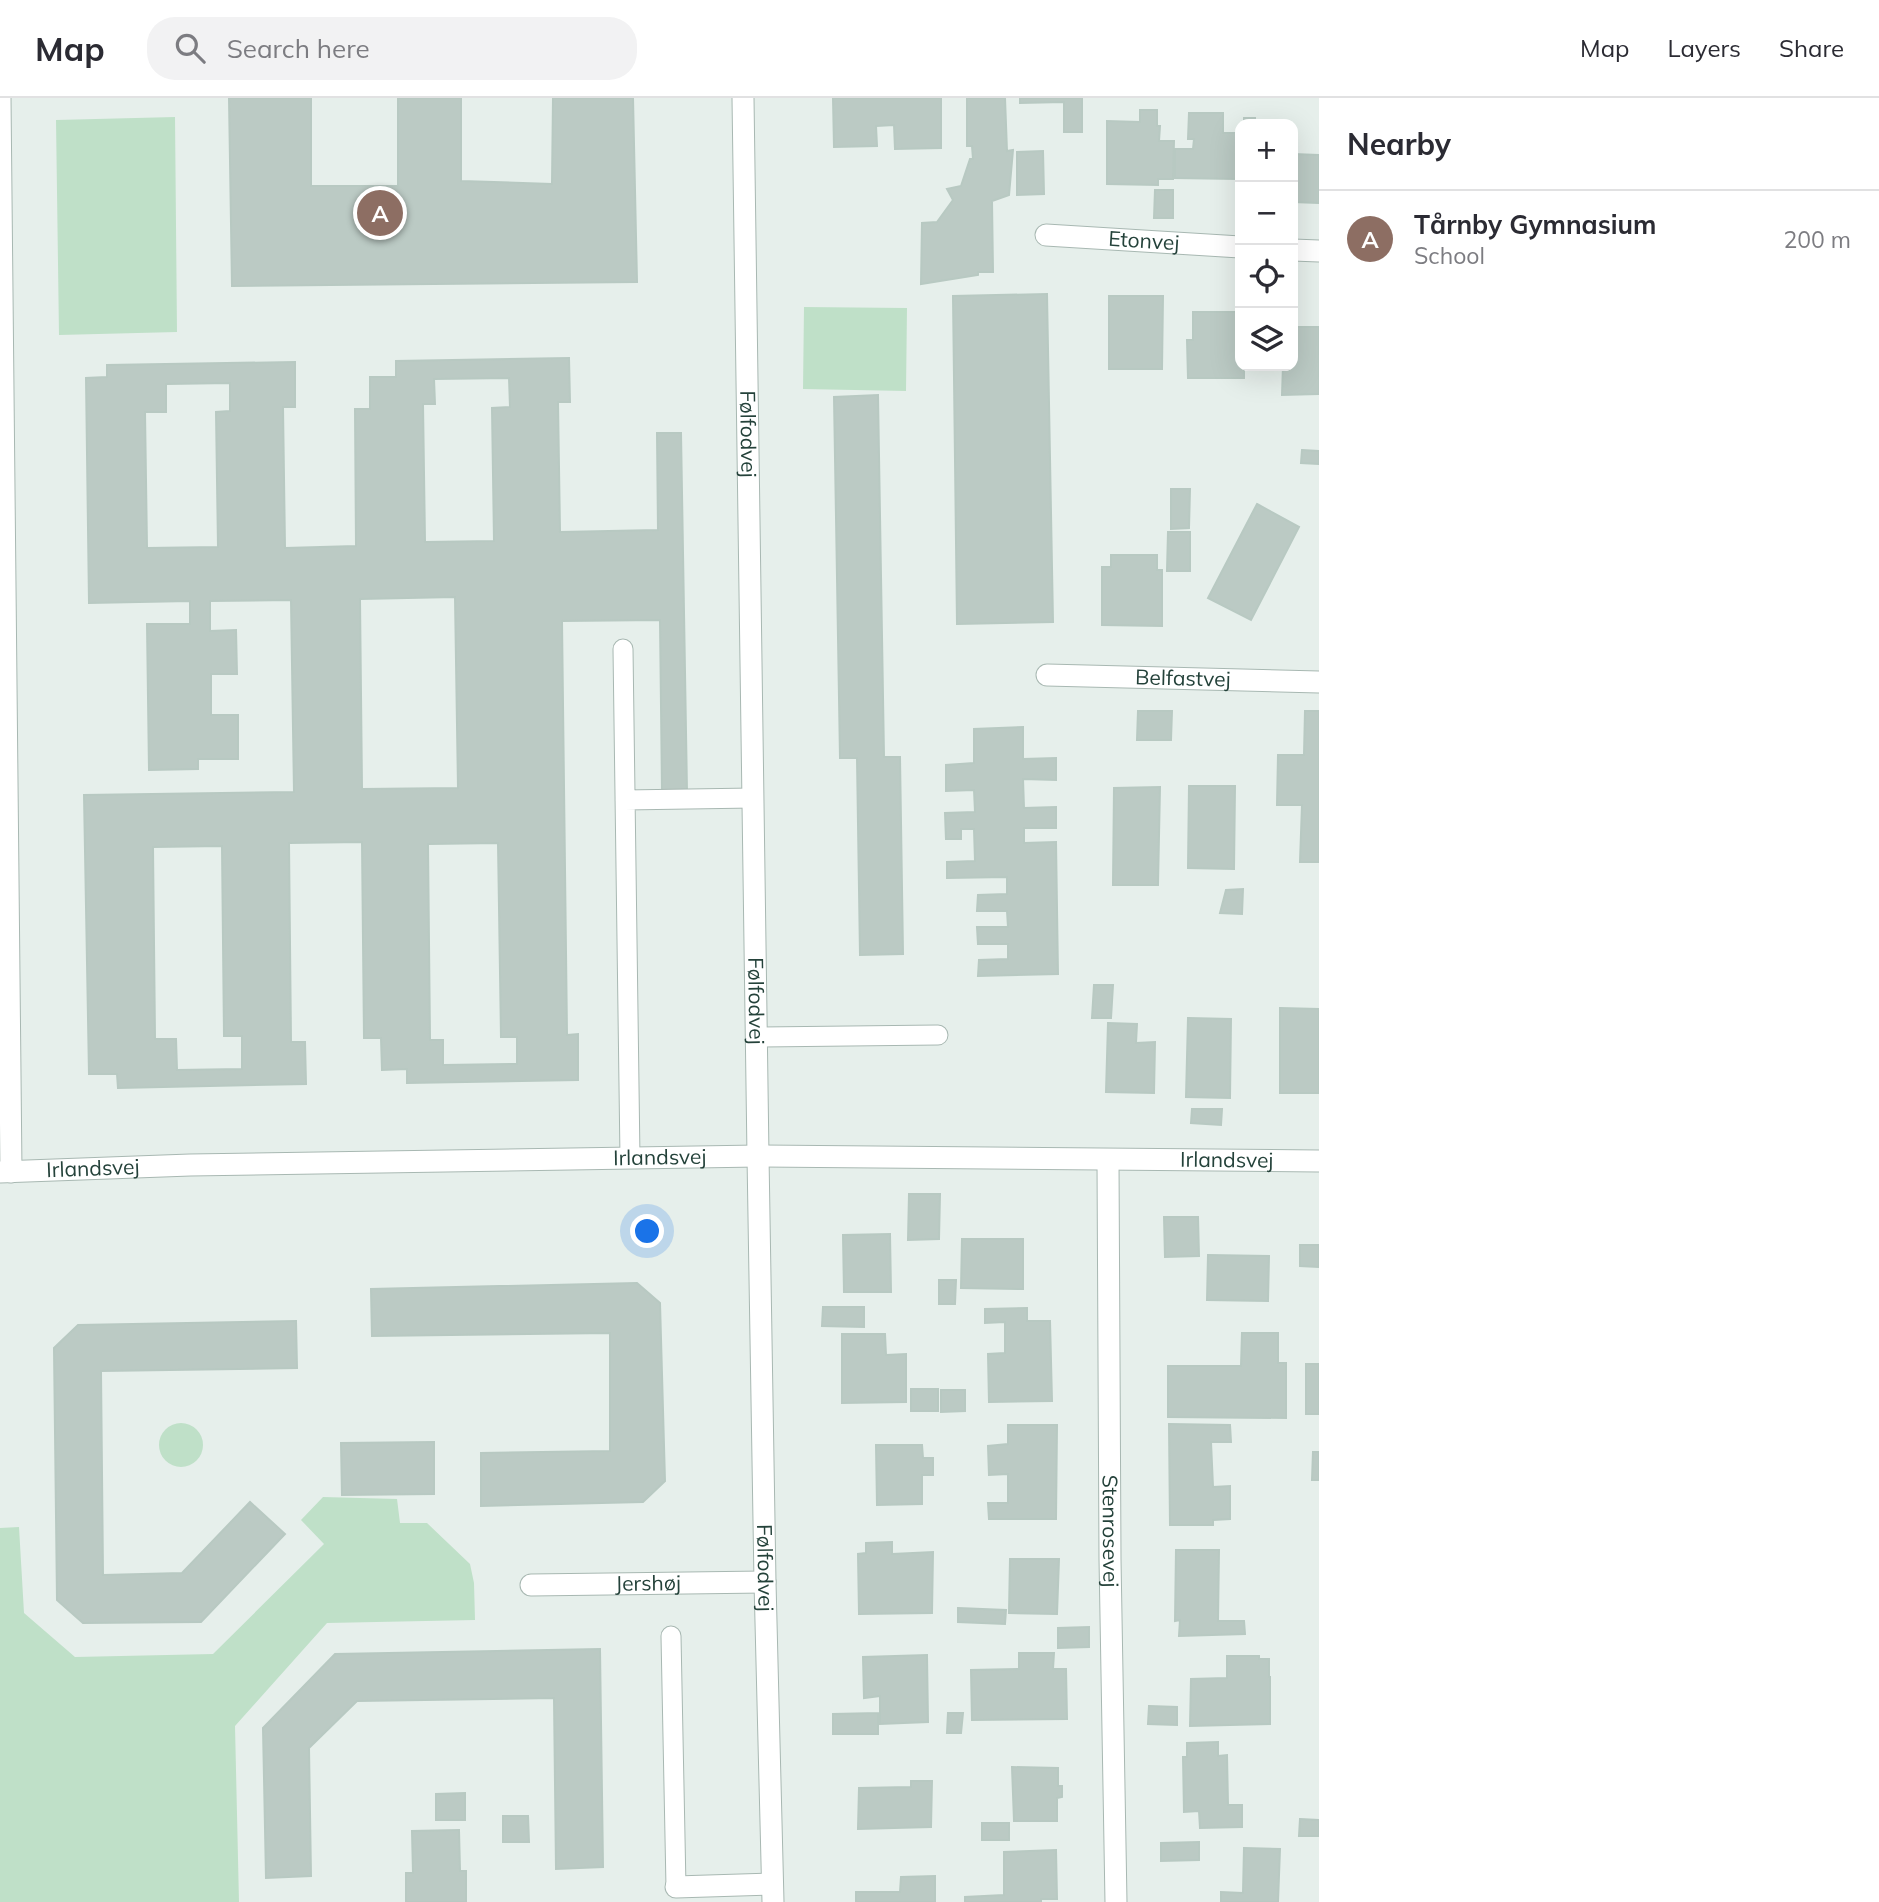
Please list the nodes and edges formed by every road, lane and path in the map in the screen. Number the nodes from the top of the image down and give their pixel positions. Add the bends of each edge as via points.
1 (1, 98) edge
2 (743, 98) edge
3 (1046, 235) dead end
4 (1235, 247) edge
5 (1298, 250) edge
6 (1319, 251) edge
7 (1, 288) edge
8 (2, 480) edge
9 (622, 649) dead end
10 (3, 667) edge
11 (1047, 675) dead end
12 (1319, 682) edge
13 (753, 798) junction
14 (625, 800) junction
15 (938, 1035) dead end
16 (756, 1037) junction
17 (758, 1156) junction
18 (630, 1158) junction
19 (1108, 1160) junction
20 (1319, 1161) edge
21 (6, 1172) edge
22 (765, 1582) junction
23 (531, 1585) dead end
24 (671, 1636) dead end
25 (676, 1887) joint
26 (772, 1893) edge
27 (1116, 1902) edge

1 - 7 street
2 - 13 street, Følfodvej
3 - 4 street, Etonvej
5 - 6 street
7 - 8 street
8 - 10 street
9 - 14 lane
10 - 21 street
11 - 12 street, Belfastvej
13 - 14 lane
13 - 16 street, Følfodvej
14 - 18 lane
15 - 16 lane
16 - 17 street, Følfodvej
17 - 18 street, Irlandsvej
17 - 19 street, Irlandsvej
17 - 22 street, Følfodvej
18 - 21 street, Irlandsvej
19 - 20 street, Irlandsvej
19 - 27 street, Stenrosevej
22 - 23 street, Jershøj
22 - 26 street, Følfodvej
24 - 25 lane
25 - 26 street

